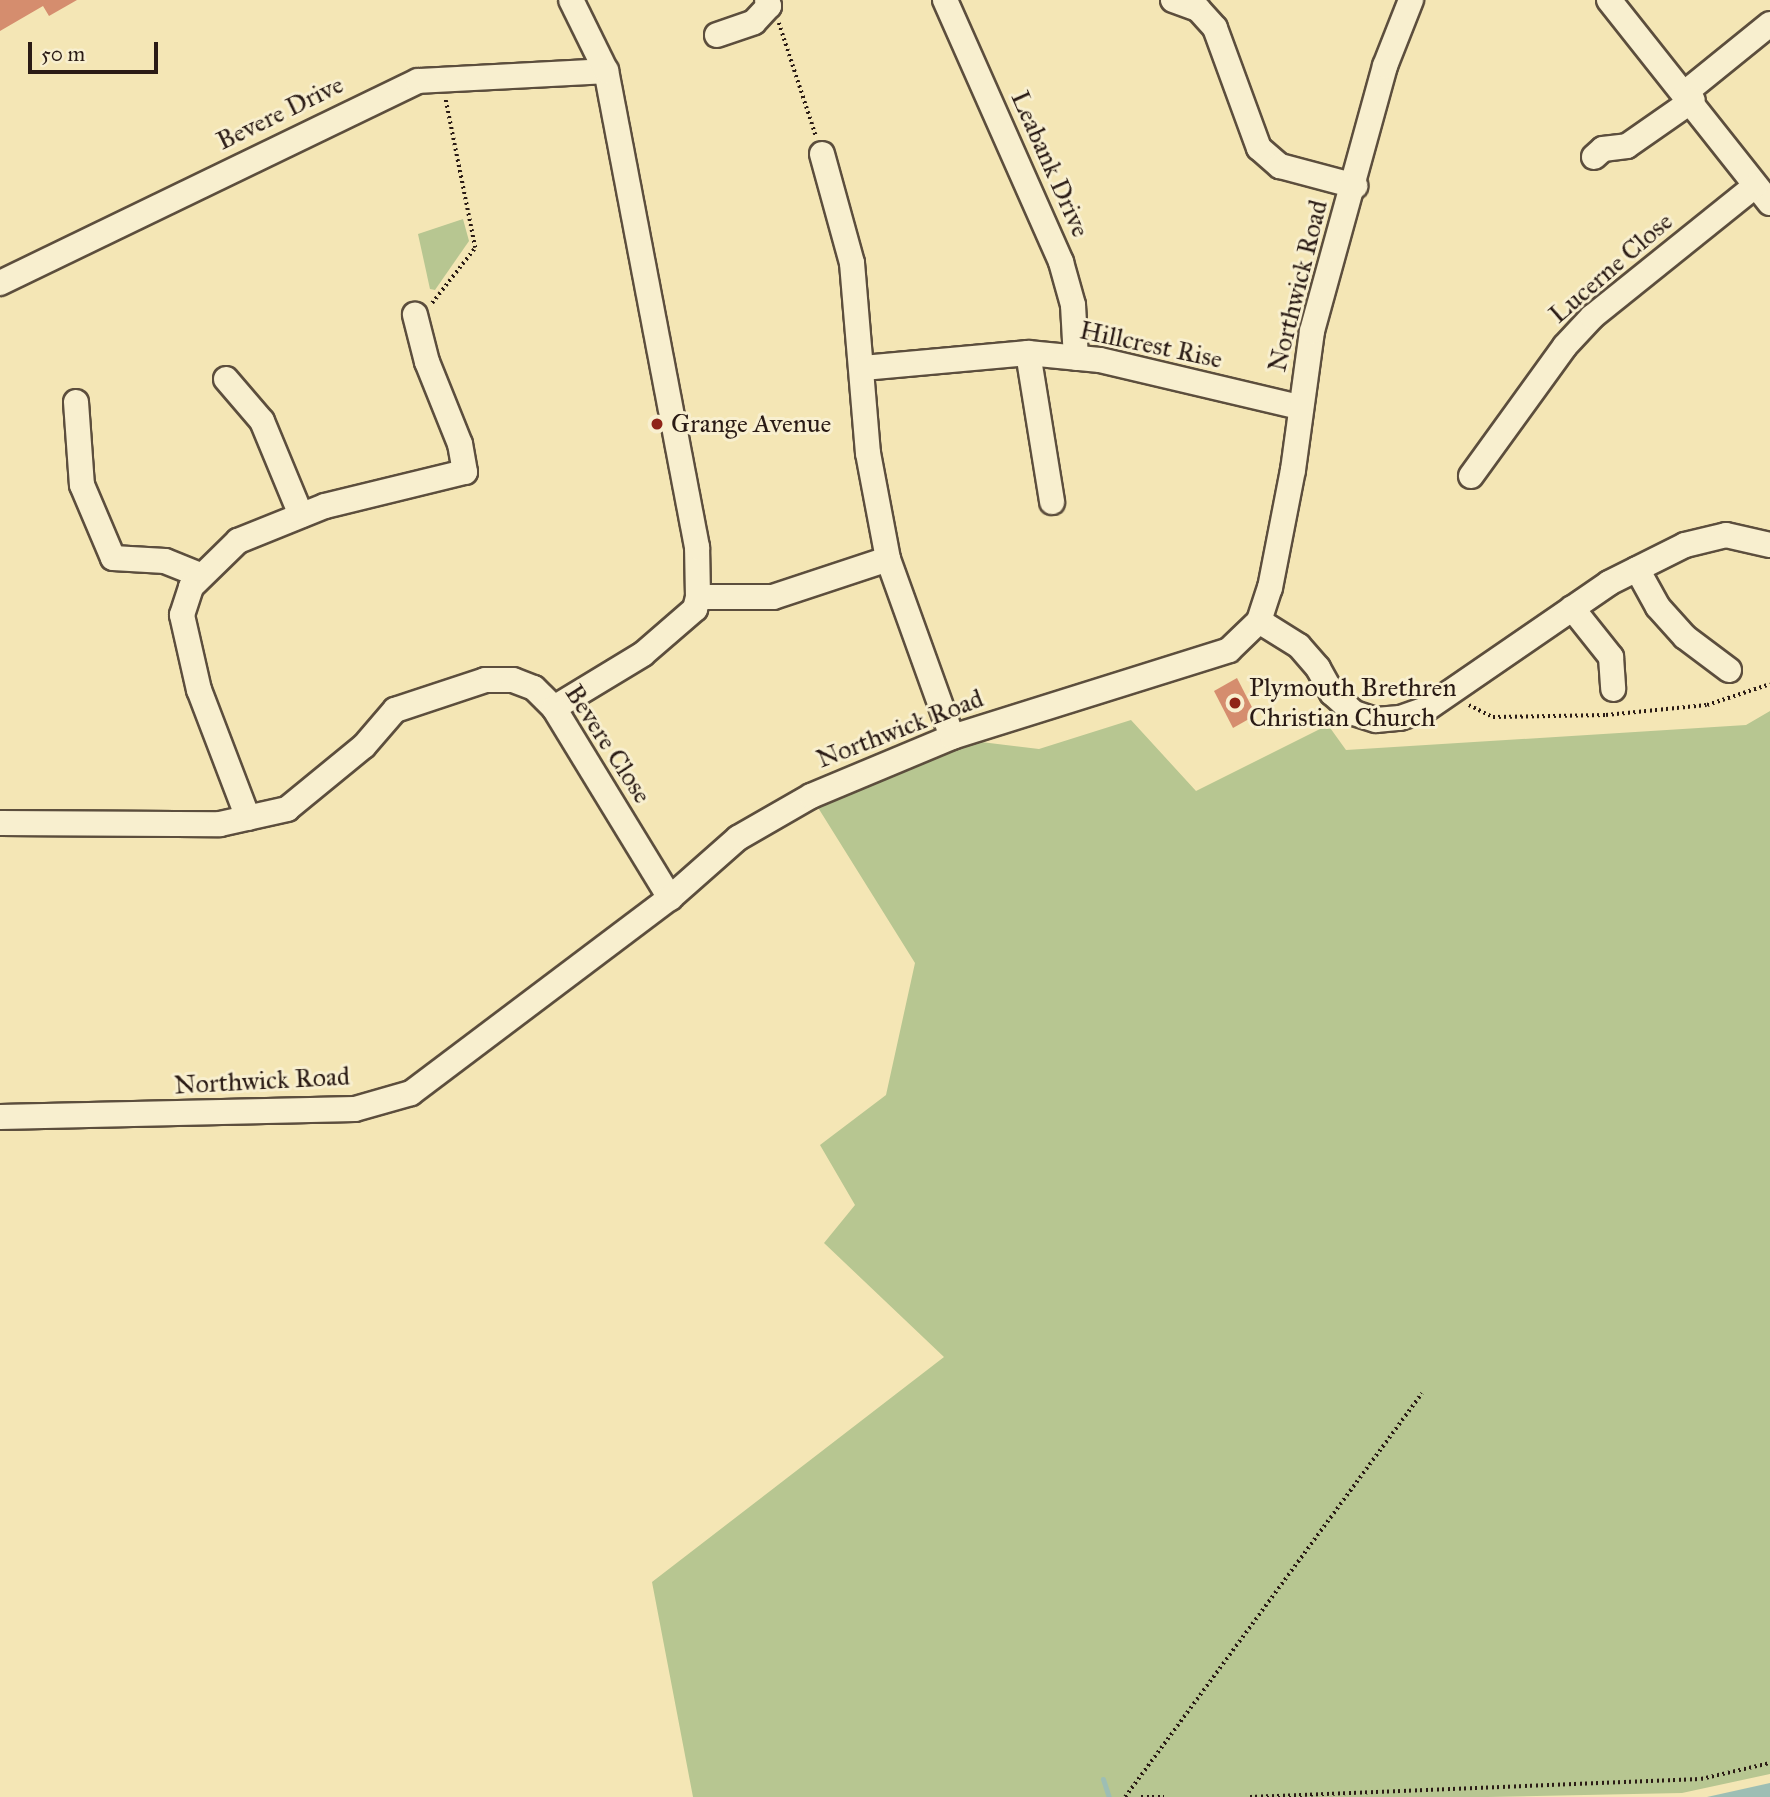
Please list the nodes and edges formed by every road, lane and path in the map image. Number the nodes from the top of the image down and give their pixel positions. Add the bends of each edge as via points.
1 (571, 0) edge
2 (945, 0) edge
3 (1172, 0) edge
4 (1411, 0) edge
5 (1609, 0) edge
6 (768, 3) edge
7 (1770, 24) edge
8 (717, 35) dead end
9 (606, 71) junction
10 (444, 78) junction
11 (1689, 96) junction
12 (822, 154) joint
13 (1594, 157) dead end
14 (1355, 186) junction
15 (1763, 194) edge
16 (0, 284) edge
17 (415, 315) joint
18 (1028, 354) junction
19 (1076, 358) junction
20 (863, 368) junction
21 (226, 379) dead end
22 (76, 402) dead end
23 (1299, 407) junction
24 (1471, 476) dead end
25 (1052, 502) dead end
26 (301, 515) junction
27 (1770, 545) edge
28 (888, 559) junction
29 (1637, 569) junction
30 (200, 575) junction
31 (698, 597) junction
32 (1572, 608) junction
33 (1259, 621) junction
34 (1730, 670) dead end
35 (1613, 689) dead end
36 (554, 708) junction
37 (952, 737) junction
38 (248, 818) junction
39 (0, 823) edge
40 (670, 898) junction
41 (0, 1117) edge
42 (1422, 1393) dead end
43 (1770, 1763) edge
44 (1125, 1797) edge
45 (1141, 1797) edge
46 (1164, 1797) edge
47 (1251, 1797) edge

1 - 9 street
2 - 19 street, Leabank Drive via 1061,262 1073,305
3 - 14 street via 1198,9 1215,29 1259,148 1280,166
4 - 14 street, Northwick Road via 1385,66
5 - 11 street
6 - 8 street via 754,22
6 - 12 path via 777,16
7 - 11 street
9 - 10 street, Bevere Drive
9 - 31 street via 697,547
10 - 16 street, Bevere Drive via 404,86
10 - 17 path via 475,248 428,311
11 - 13 street via 1627,146 1603,149
11 - 15 street
12 - 20 street via 852,262
14 - 23 street, Northwick Road via 1312,331
15 - 24 street, Lucerne Close via 1592,317 1565,346
17 - 26 street via 427,362 460,444 465,472
18 - 19 street, Hillcrest Rise
18 - 20 street, Hillcrest Rise
18 - 25 street
19 - 23 street, Hillcrest Rise
20 - 28 street via 868,453
21 - 26 street via 262,421
22 - 30 street via 82,485 113,558 165,561
23 - 33 street, Northwick Road via 1293,470
26 - 30 street via 238,541
27 - 29 street via 1726,535 1685,545
28 - 31 street via 773,597
28 - 37 street
29 - 32 street
29 - 34 street via 1658,607 1685,637
30 - 38 street via 182,615 199,690
31 - 36 street via 695,609 643,654
32 - 33 street via 1426,709 1376,720 1354,713 1332,693 1299,646
32 - 35 street via 1611,657
33 - 37 street, Northwick Road via 1241,640 1216,655
36 - 38 street, Bevere Close via 534,688 513,680 485,680 395,710 364,746 287,809
36 - 40 street, Bevere Close
37 - 40 street, Northwick Road via 811,796 738,838
38 - 39 street, Bevere Close via 220,824
40 - 41 street, Northwick Road via 411,1093 355,1109
42 - 44 path
43 - 47 path via 1701,1779
45 - 46 path

